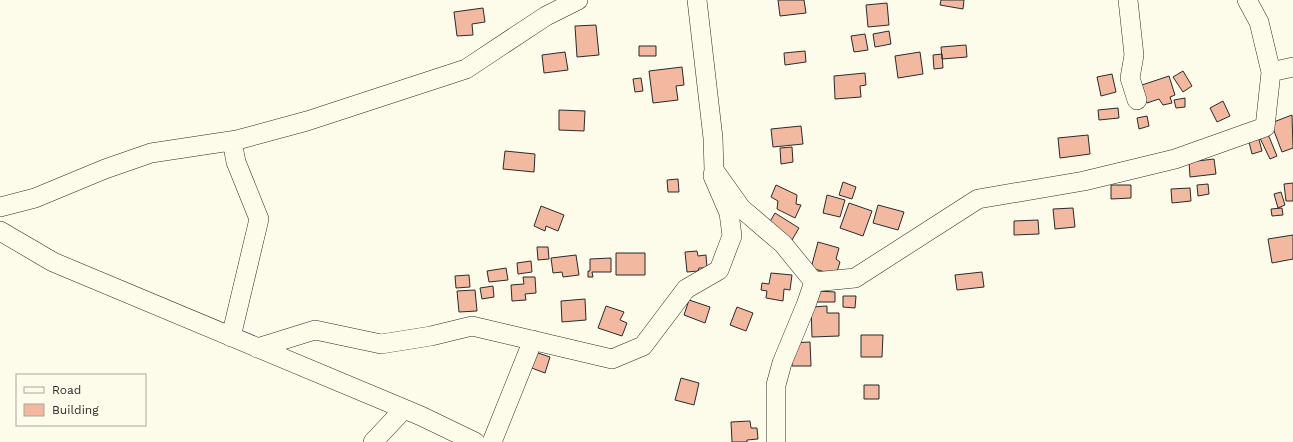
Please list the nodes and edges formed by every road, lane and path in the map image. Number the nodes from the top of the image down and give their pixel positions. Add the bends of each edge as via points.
1 (578, 0) edge
2 (697, 0) edge
3 (1128, 0) edge
4 (1247, 0) edge
5 (1293, 67) edge
6 (1271, 72) junction
7 (1137, 100) dead end
8 (232, 141) junction
9 (714, 170) junction
10 (0, 207) edge
11 (0, 231) edge
12 (814, 282) junction
13 (231, 337) junction
14 (532, 340) junction
15 (257, 348) junction
16 (404, 409) junction
17 (373, 442) edge
18 (475, 442) edge
19 (492, 442) edge
20 (776, 442) edge

1 - 8 street via 546,16 466,69 306,121
2 - 9 street
3 - 7 street via 1134,55 1130,78
4 - 6 street via 1259,22
5 - 6 street
6 - 12 street via 1265,127 1175,159 1084,181 978,199 854,278
8 - 10 street via 151,153 35,198
8 - 13 street via 236,162 259,218
9 - 12 street via 741,208 783,244
9 - 14 street via 713,176 729,214 732,236 719,270 686,289 643,346 612,359
11 - 13 street via 53,262
12 - 20 street via 776,385
13 - 15 street
14 - 15 street via 472,326 382,344 315,330
14 - 19 street
15 - 16 street
16 - 17 street
16 - 18 street

